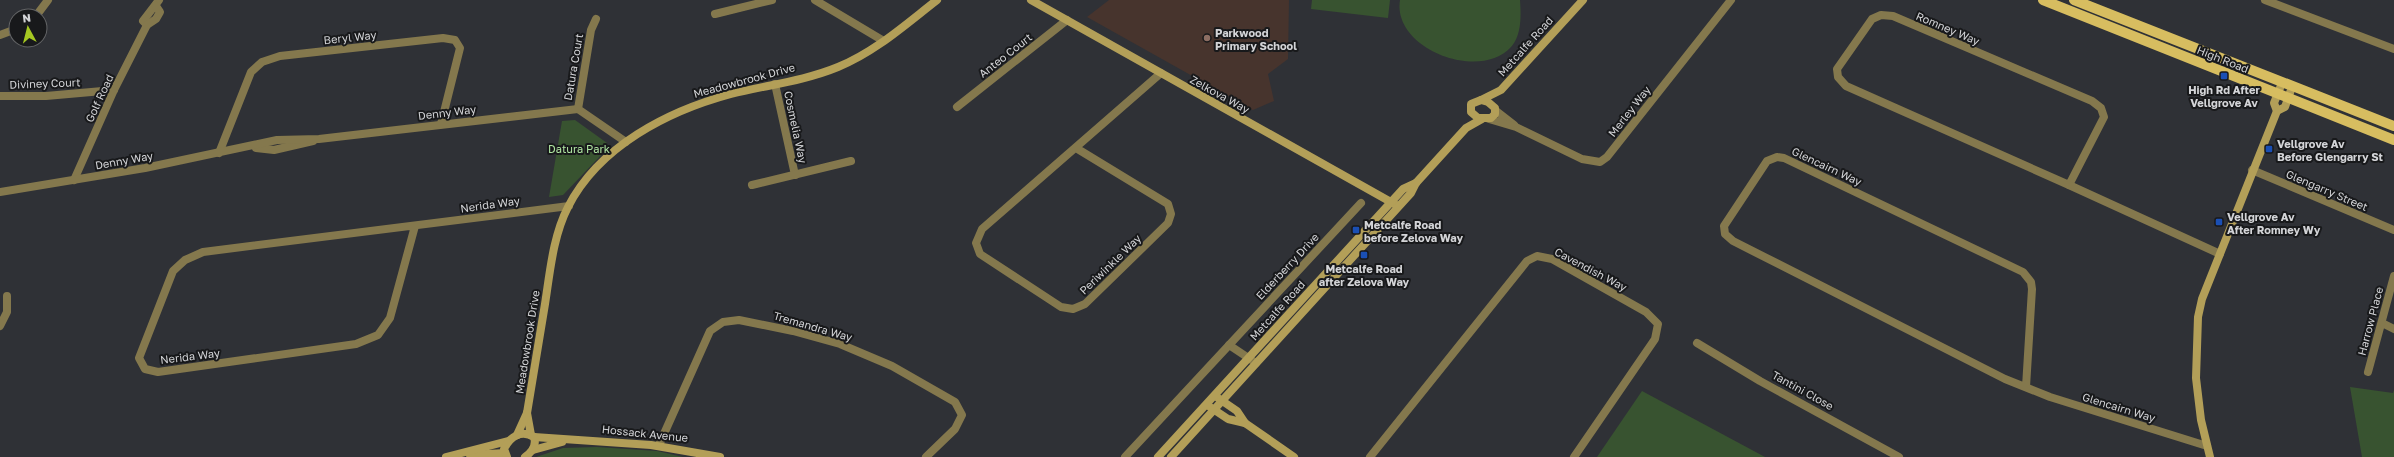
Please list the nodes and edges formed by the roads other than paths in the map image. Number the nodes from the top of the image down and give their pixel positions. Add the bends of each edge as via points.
1 (772, 0) edge
2 (815, 0) edge
3 (937, 0) edge
4 (1031, 0) edge
5 (1583, 0) edge
6 (1731, 0) edge
7 (2043, 0) edge
8 (2074, 0) edge
9 (2265, 0) edge
10 (157, 3) edge
11 (715, 14) dead end
12 (596, 19) dead end
13 (1067, 20) junction
14 (146, 25) junction
15 (882, 40) junction
16 (2394, 49) edge
17 (1161, 73) junction
18 (2282, 83) junction
19 (776, 84) junction
20 (2292, 87) junction
21 (114, 90) junction
22 (1501, 90) junction
23 (2278, 94) junction
24 (0, 96) edge
25 (2288, 98) junction
26 (1481, 100) junction
27 (957, 107) dead end
28 (578, 109) junction
29 (1496, 110) junction
30 (2277, 111) junction
31 (1471, 112) junction
32 (1485, 119) junction
33 (441, 124) junction
34 (2394, 126) edge
35 (1516, 127) junction
36 (1466, 128) junction
37 (2394, 140) edge
38 (626, 142) junction
39 (1076, 148) junction
40 (219, 153) junction
41 (851, 161) dead end
42 (2252, 170) junction
43 (794, 175) junction
44 (74, 180) junction
45 (752, 185) dead end
46 (2068, 185) junction
47 (0, 192) edge
48 (1361, 203) dead end
49 (1394, 204) junction
50 (569, 206) junction
51 (415, 226) junction
52 (2394, 230) edge
53 (2220, 254) junction
54 (2394, 276) edge
55 (7, 296) dead end
56 (2382, 323) junction
57 (0, 326) edge
58 (2394, 329) edge
59 (1697, 343) dead end
60 (1229, 345) junction
61 (1252, 361) junction
62 (2368, 372) dead end
63 (2026, 388) junction
64 (1218, 398) junction
65 (1206, 404) junction
66 (1214, 410) junction
67 (527, 414) junction
68 (1245, 423) junction
69 (517, 435) junction
70 (533, 436) junction
71 (508, 441) junction
72 (566, 441) junction
73 (659, 445) junction
74 (2207, 446) junction
75 (533, 450) junction
76 (456, 455) junction
77 (506, 455) edge
78 (446, 457) edge
79 (525, 457) edge
80 (720, 457) edge
81 (926, 457) edge
82 (1125, 457) edge
83 (1158, 457) edge
84 (1171, 457) edge
85 (1294, 457) edge
86 (1370, 457) edge
87 (1574, 457) edge
88 (1899, 457) edge
89 (2210, 457) edge

1 - 11 street
2 - 15 street
3 - 15 street, Meadowbrook Drive
4 - 13 street, Zelkova Way
5 - 22 street, Metcalfe Road
6 - 35 street, Merley Way via 1607,157 1600,162 1582,159
7 - 23 main road, High Road
8 - 18 main road, High Road
9 - 16 street
10 - 14 street, Golf Road via 143,21
10 - 14 street, Golf Road via 160,12 156,19
12 - 28 street, Datura Court via 591,30
13 - 17 street, Zelkova Way
13 - 27 street, Anteo Court
14 - 21 street, Golf Road
15 - 19 street, Meadowbrook Drive via 839,66 819,74
17 - 39 street, Periwinkle Way
17 - 49 street, Zelkova Way
18 - 20 main road, High Road
18 - 23 street
19 - 38 street, Meadowbrook Drive via 702,102 672,114
19 - 43 street, Cosmelia Way
20 - 25 street
20 - 34 main road, High Road
21 - 24 street, Diviney Court via 46,96
21 - 44 street, Golf Road
22 - 26 street, Metcalfe Road
22 - 29 street, Metcalfe Road
23 - 25 main road, High Road
23 - 30 street via 2274,103
25 - 30 street via 2285,107
25 - 37 main road, High Road
26 - 29 street via 1492,104
26 - 31 street, Metcalfe Road via 1472,104
28 - 33 street, Denny Way
28 - 38 street, Datura Court
29 - 32 street, Metcalfe Road via 1494,116
29 - 35 street, Merley Way
30 - 42 street
31 - 32 street
31 - 36 street, Metcalfe Road via 1466,121
32 - 35 street, Merley Way
32 - 36 street, Metcalfe Road
33 - 40 street, Denny Way via 319,139 274,150 252,147
33 - 40 street, Beryl Way via 460,48 455,40 443,38 280,56 262,62 251,72
36 - 49 street, Metcalfe Road via 1416,183 1411,193
38 - 50 street, Meadowbrook Drive via 602,163
39 - 39 street, Periwinkle Way via 982,229 976,243 980,254 1061,307 1073,308 1085,304 1168,223 1171,214 1168,204
40 - 44 street, Denny Way
41 - 43 street, Cosmelia Way
42 - 52 street, Glengarry Street
42 - 53 street
43 - 45 street, Cosmelia Way
44 - 47 street, Denny Way
46 - 46 street, Romney Way via 1846,86 1838,78 1837,69 1872,19 1881,15 1892,16 2092,101 2100,108 2104,117
46 - 53 street, Romney Way
48 - 60 street, Elderberry Drive
49 - 61 street, Metcalfe Road
50 - 51 street, Nerida Way
50 - 67 street, Meadowbrook Drive via 552,256
51 - 51 street, Nerida Way via 202,252 185,260 173,271 139,358 145,368 158,372 356,344 378,335 390,318
53 - 74 street via 2198,314 2198,370
54 - 56 street, Harrow Place
55 - 57 street via 7,312
56 - 58 street
56 - 62 street, Harrow Place
59 - 88 street, Tantini Close via 1760,381
60 - 61 street
60 - 82 street, Elderberry Drive
61 - 64 street, Metcalfe Road
63 - 63 street, Glencairn Way via 1729,239 1724,233 1724,226 1767,161 1777,157 1784,158 2023,272 2031,282 2032,289
63 - 74 street, Glencairn Way
64 - 65 street, Metcalfe Road
64 - 66 street, Metcalfe Road
64 - 68 street via 1237,411
65 - 66 street
65 - 83 street, Metcalfe Road
66 - 68 street via 1228,419
66 - 84 street, Metcalfe Road
67 - 69 street, Meadowbrook Drive
67 - 70 street, Meadowbrook Drive
68 - 85 street
69 - 70 street, Hossack Avenue
69 - 71 street
70 - 72 street, Hossack Avenue
70 - 75 street via 536,444
71 - 76 street
71 - 77 street
72 - 73 street, Hossack Avenue via 596,440
72 - 75 street, Hossack Avenue
73 - 80 street, Hossack Avenue
73 - 81 street, Tremandra Way via 710,331 723,322 739,320 840,344 892,366 955,402 962,415 955,429
74 - 89 street
75 - 79 street, Hossack Avenue
76 - 77 street
76 - 78 street
86 - 87 street, Cavendish Way via 1527,262 1537,256 1552,259 1646,312 1658,324 1655,339

